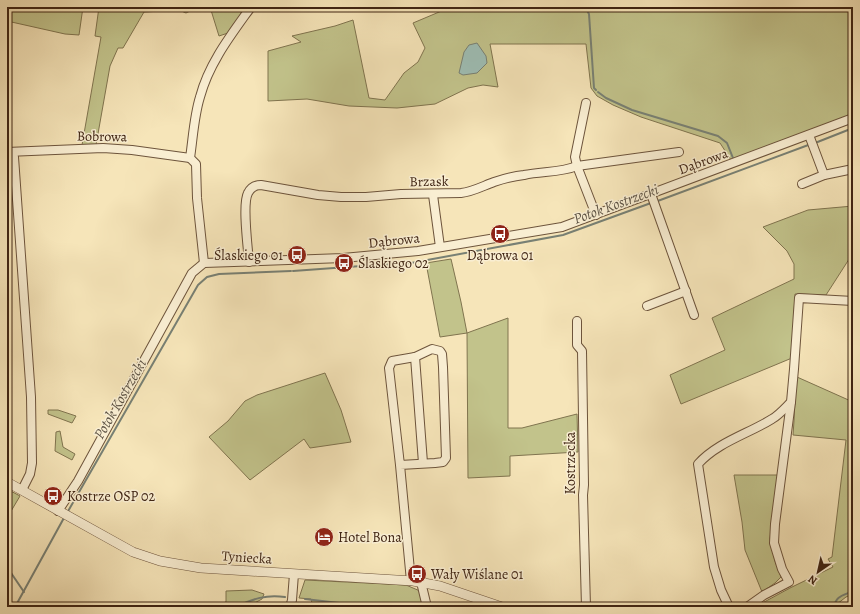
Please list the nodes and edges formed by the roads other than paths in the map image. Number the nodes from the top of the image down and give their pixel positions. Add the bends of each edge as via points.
1 (251, 7) edge
2 (586, 103) dead end
3 (853, 118) edge
4 (811, 140) junction
5 (10, 152) edge
6 (679, 152) dead end
7 (190, 158) junction
8 (577, 166) junction
9 (853, 169) edge
10 (824, 175) junction
11 (802, 184) dead end
12 (433, 195) junction
13 (653, 200) junction
14 (596, 214) junction
15 (440, 247) junction
16 (249, 262) junction
17 (204, 263) junction
18 (686, 291) junction
19 (853, 301) edge
20 (647, 306) dead end
21 (694, 315) dead end
22 (577, 321) dead end
23 (415, 357) junction
24 (791, 402) junction
25 (423, 463) junction
26 (400, 465) junction
27 (7, 482) edge
28 (22, 490) junction
29 (65, 514) junction
30 (294, 574) junction
31 (411, 580) junction
32 (421, 582) junction
33 (290, 607) edge
34 (427, 607) edge
35 (502, 607) edge
36 (586, 607) edge
37 (729, 607) edge
38 (748, 607) edge

1 - 7 street via 225,44 205,82 199,98
2 - 8 street via 576,157
3 - 4 street, Dąbrowa
4 - 10 street
4 - 13 street, Dąbrowa
5 - 7 street, Bobrowa via 103,148
5 - 28 street via 31,389 30,474
6 - 8 street, Brzask
7 - 17 street via 196,164
8 - 12 street, Brzask via 524,174 467,192
8 - 14 street
9 - 10 street
10 - 11 street
12 - 15 street
12 - 16 street, Brzask via 341,197 256,185 251,188 246,198
13 - 14 street, Dąbrowa
13 - 18 street
14 - 15 street, Dąbrowa via 562,227
15 - 16 street, Dąbrowa via 343,258
16 - 17 street, Dąbrowa
17 - 29 street via 192,273 78,481
18 - 20 street
18 - 21 street
19 - 24 street via 799,298
22 - 36 street, Kostrzecka via 577,345 582,351 584,400
23 - 25 street
23 - 25 street via 432,349 437,350 442,354 444,367 446,458 443,462 435,464
23 - 26 street via 392,362 389,368
24 - 37 street via 773,418 724,444 698,464 714,567
24 - 38 street via 774,543 789,582
25 - 26 street
26 - 31 street
27 - 28 street, Tyniecka
28 - 29 street, Tyniecka
29 - 30 street, Tyniecka via 133,552 160,561 194,567
30 - 31 street, Tyniecka
30 - 33 street
31 - 32 street, Tyniecka
32 - 34 street
32 - 35 street, Tyniecka

